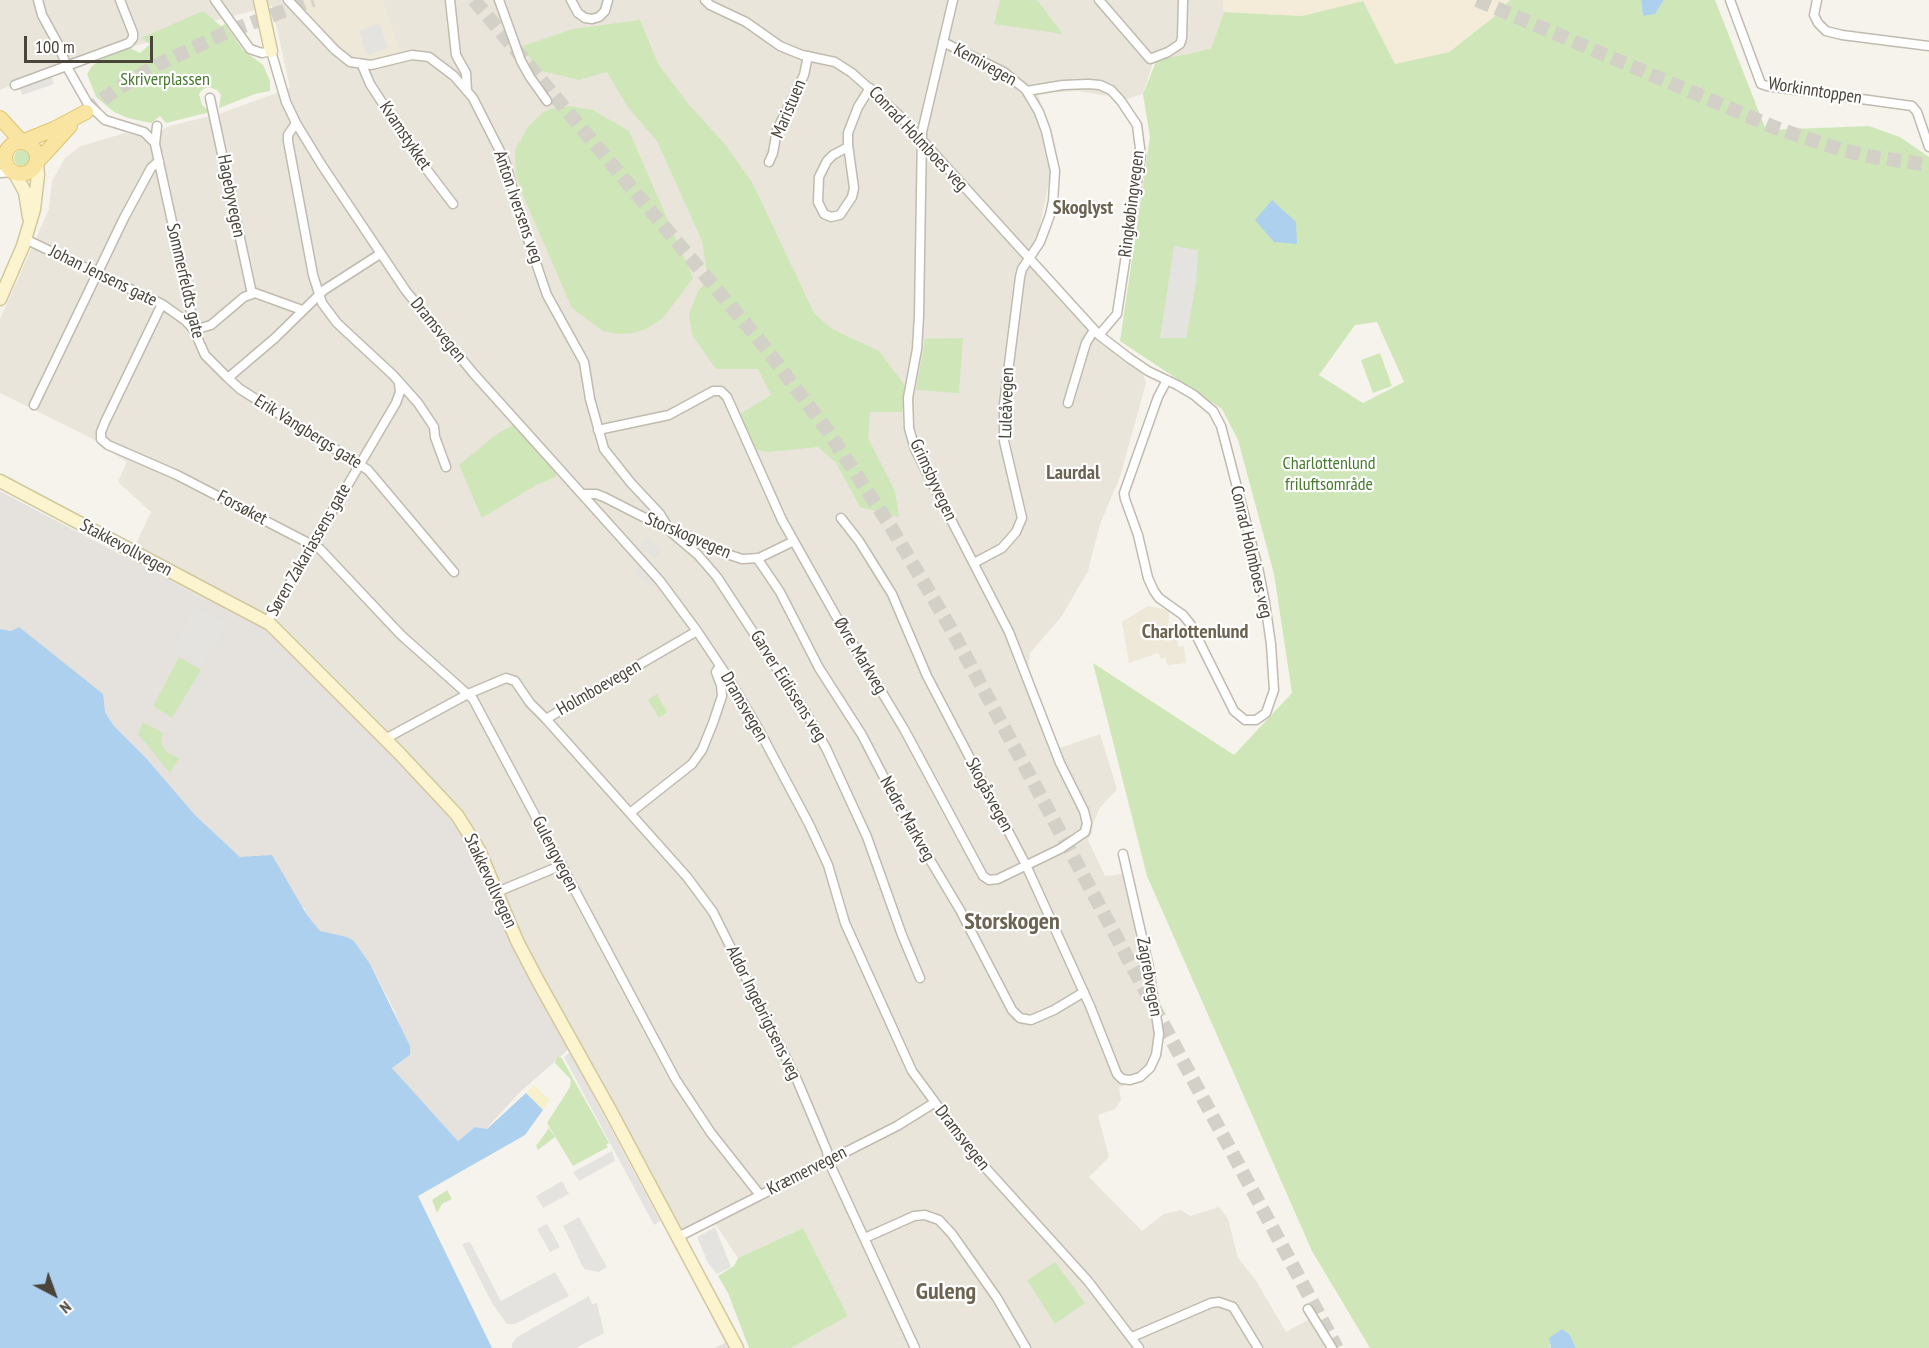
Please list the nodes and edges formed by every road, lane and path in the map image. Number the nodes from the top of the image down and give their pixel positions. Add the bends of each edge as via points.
1 (38, 0) edge
2 (120, 0) edge
3 (215, 0) edge
4 (260, 0) edge
5 (288, 0) edge
6 (450, 0) edge
7 (499, 0) edge
8 (571, 0) edge
9 (608, 0) edge
10 (705, 0) edge
11 (953, 0) edge
12 (1098, 0) edge
13 (1183, 0) edge
14 (1730, 0) edge
15 (1817, 0) edge
16 (944, 42) junction
17 (1929, 46) edge
18 (271, 51) junction
19 (808, 56) junction
20 (362, 65) junction
21 (67, 67) junction
22 (15, 85) dead end
23 (870, 88) junction
24 (467, 91) junction
25 (1027, 91) junction
26 (210, 98) dead end
27 (547, 101) dead end
28 (0, 118) edge
29 (296, 123) junction
30 (157, 126) dead end
31 (22, 142) junction
32 (922, 142) junction
33 (155, 144) junction
34 (848, 147) junction
35 (1929, 147) edge
36 (2, 153) edge
37 (159, 161) junction
38 (37, 162) junction
39 (769, 162) dead end
40 (7, 172) edge
41 (453, 204) dead end
42 (30, 218) junction
43 (25, 239) junction
44 (380, 254) junction
45 (1030, 258) junction
46 (98, 272) junction
47 (252, 294) junction
48 (319, 295) junction
49 (0, 299) edge
50 (162, 304) junction
51 (302, 310) junction
52 (194, 330) junction
53 (1097, 332) junction
54 (228, 378) junction
55 (1167, 380) junction
56 (399, 383) junction
57 (1068, 403) dead end
58 (34, 405) dead end
59 (598, 430) junction
60 (360, 464) junction
61 (446, 467) dead end
62 (4, 483) edge
63 (584, 494) junction
64 (841, 518) dead end
65 (668, 527) junction
66 (794, 542) junction
67 (312, 545) junction
68 (757, 558) junction
69 (974, 563) junction
70 (454, 572) dead end
71 (267, 622) junction
72 (697, 631) junction
73 (720, 666) junction
74 (468, 694) junction
75 (546, 719) junction
76 (385, 739) junction
77 (630, 813) junction
78 (1123, 854) dead end
79 (562, 865) junction
80 (1026, 865) junction
81 (496, 892) junction
82 (921, 978) dead end
83 (1084, 992) junction
84 (1122, 1079) joint
85 (934, 1103) junction
86 (828, 1160) junction
87 (760, 1195) junction
88 (678, 1237) junction
89 (865, 1238) junction
90 (1308, 1309) dead end
91 (1132, 1337) junction
92 (736, 1348) edge
93 (915, 1348) edge
94 (1026, 1348) edge
95 (1139, 1348) edge
96 (1258, 1348) edge
97 (1332, 1348) edge

1 - 21 street
2 - 21 street via 134,41
3 - 18 street via 250,49 260,53
4 - 18 street
5 - 20 street via 338,54
6 - 24 street via 456,55 466,73
7 - 27 street via 521,61
8 - 9 street via 582,16 592,19 605,11
10 - 19 street, Conrad Holmboes veg via 780,46
11 - 16 street, Grimsbyvegen
12 - 13 street via 1150,59 1180,44
14 - 35 street, Workinntoppen via 1761,84 1912,106
15 - 17 street via 1814,15 1826,31
16 - 25 street, Kemivegen via 1004,72
16 - 32 street, Grimsbyvegen
18 - 29 street, Dramsvegen
19 - 23 street, Conrad Holmboes veg via 835,62
19 - 39 street, Maristuen via 804,75 777,130
20 - 24 street, Anton Iversens veg via 423,55 444,67
20 - 41 street, Kvamstykket via 376,93
21 - 22 street
21 - 33 street via 88,104 101,118 144,132
23 - 32 street, Conrad Holmboes veg
23 - 34 street via 852,121
24 - 59 street, Anton Iversens veg via 505,161 547,295 584,362
25 - 45 street, Kemivegen via 1046,131 1055,183 1050,215
25 - 53 street, Ringkøbingvegen via 1099,85 1116,95 1137,125 1142,156 1116,314 1113,321
26 - 47 street, Hagebyvegen
28 - 31 main road
29 - 44 street, Dramsvegen
29 - 48 street via 288,141
30 - 33 street, Sommerfeldts gate
31 - 36 main road
31 - 38 main road via 35,150
31 - 38 main road via 83,114
32 - 45 street, Conrad Holmboes veg
32 - 69 street, Grimsbyvegen via 919,316 908,398 909,428 915,449
33 - 37 street, Sommerfeldts gate
34 - 34 street via 853,194 843,212 831,217 818,202 819,177 827,161
36 - 40 main road
37 - 46 street via 151,168
37 - 52 street, Sommerfeldts gate
38 - 40 main road via 28,172
38 - 42 street
40 - 42 street via 25,192
42 - 43 street
43 - 46 street, Johan Jensens gate
43 - 49 street
44 - 48 street
44 - 63 street, Dramsvegen via 445,340
45 - 53 street, Conrad Holmboes veg
45 - 69 street, Luleåvegen via 1020,277 1004,404 1004,441 1022,518 1002,548
46 - 50 street, Johan Jensens gate
46 - 58 street
47 - 51 street via 266,295
47 - 52 street via 211,325
48 - 51 street
48 - 56 street via 337,323
50 - 52 street, Johan Jensens gate
50 - 67 street, Forsøket via 105,422 101,439
51 - 54 street
52 - 54 street, Sommerfeldts gate via 205,356
53 - 55 street, Conrad Holmboes veg via 1128,358
53 - 57 street via 1086,343
54 - 60 street, Erik Vangbergs gate
55 - 55 street, Conrad Holmboes veg via 1194,394 1217,417 1259,572 1271,644 1273,694 1269,708 1252,721 1234,711 1183,615 1154,591 1124,493
56 - 60 street, Søren Zakariassens gate via 396,402
56 - 61 street via 434,427
59 - 65 street, Garver Eidissens veg via 609,457
59 - 66 street, Øvre Markveg via 662,418 710,392 721,392 729,399
60 - 67 street, Søren Zakariassens gate
60 - 70 street, Erik Vangbergs gate
62 - 71 street, Stakkevollvegen
63 - 65 street, Storskogvegen via 604,496
63 - 72 street, Dramsvegen via 660,581
64 - 80 street, Skogåsvegen via 892,594 927,676
65 - 68 street, Storskogvegen via 742,559
65 - 82 street, Garver Eidissens veg via 717,576 817,732 867,837
66 - 68 street, Storskogvegen
66 - 80 street, Øvre Markveg via 899,721 983,876 993,880
67 - 71 street, Søren Zakariassens gate
67 - 74 street, Gulengvegen via 328,556 395,629
68 - 83 street, Nedre Markveg via 862,735 1012,1010 1023,1019 1034,1019
69 - 80 street, Grimsbyvegen via 1009,632 1087,823 1085,832 1074,841
71 - 76 street, Stakkevollvegen
72 - 73 street, Dramsvegen
72 - 75 street, Holmboevegen
73 - 77 street via 716,672 722,696 702,750 692,764
73 - 85 street, Dramsvegen via 809,824 867,974 908,1064
74 - 75 street, Holmboevegen via 509,678
74 - 76 street, Holmboevegen
74 - 79 street, Gulengvegen via 477,703
75 - 77 street, Aldor Ingebrigtsens veg
76 - 81 street, Stakkevollvegen via 457,815 471,835
77 - 86 street, Aldor Ingebrigtsens veg via 713,912 792,1071
78 - 84 street, Zagrebvegen via 1148,963 1159,1034 1150,1068 1136,1079
79 - 81 street
79 - 87 street, Gulengvegen via 676,1080
80 - 83 street, Skogåsvegen
81 - 88 street, Stakkevollvegen via 538,981
83 - 84 street, Skogåsvegen
85 - 86 street, Kræmervegen
85 - 91 street, Dramsvegen via 973,1154 1088,1281
86 - 87 street, Kræmervegen
86 - 89 street, Aldor Ingebrigtsens veg
87 - 88 street, Kræmervegen
88 - 92 street, Stakkevollvegen
89 - 93 street, Aldor Ingebrigtsens veg
89 - 94 street via 915,1216 939,1220 993,1292
90 - 97 street
91 - 95 street, Dramsvegen
91 - 96 street via 1219,1302 1233,1307

